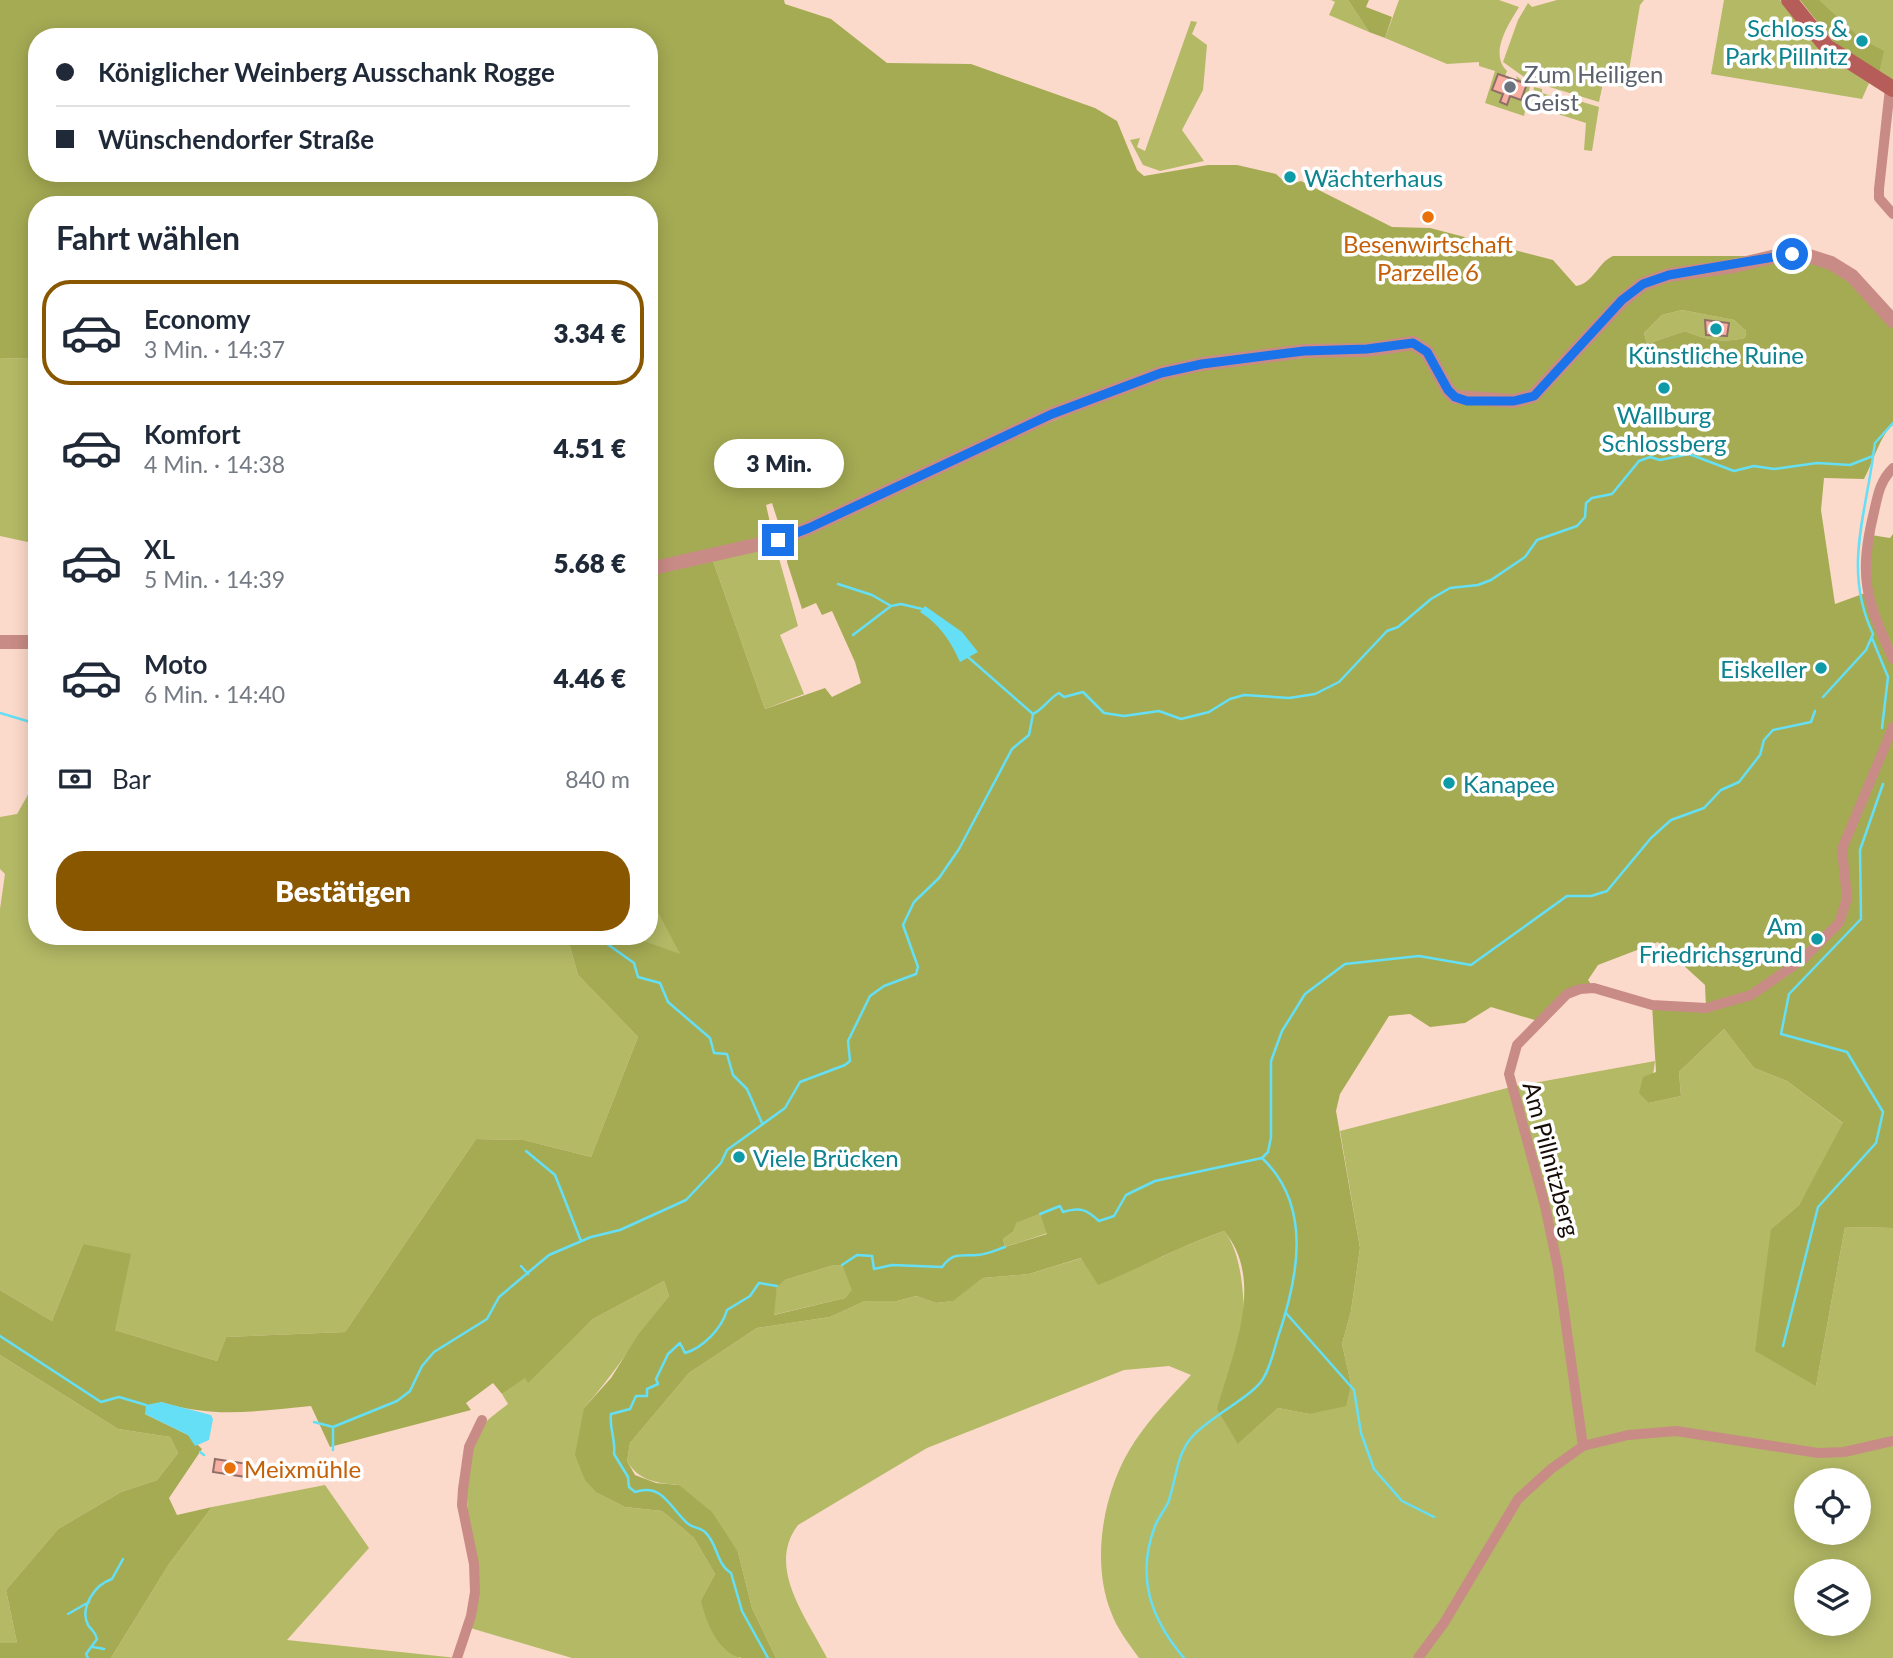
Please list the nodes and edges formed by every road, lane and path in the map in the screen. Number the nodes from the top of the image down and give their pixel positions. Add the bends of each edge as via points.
1 (1789, 0) edge
2 (1892, 89) edge
3 (1893, 214) edge
4 (1893, 321) edge
5 (1893, 468) edge
6 (658, 567) edge
7 (0, 642) edge
8 (28, 642) edge
9 (1893, 659) edge
10 (1893, 727) edge
11 (482, 1420) dead end
12 (1893, 1441) edge
13 (1583, 1446) junction
14 (457, 1658) edge
15 (1418, 1658) edge

1 - 2 main road via 1827,47
2 - 3 street via 1879,198
4 - 6 street via 1852,276 1832,263 1792,254 1675,274 1633,291 1525,400 1489,402 1455,397 1427,352 1413,343 1202,364 1161,373 1052,414 778,540
5 - 9 street via 1882,479 1866,542 1864,583
7 - 8 street
10 - 13 street, Am Pillnitzberg via 1842,849 1847,898 1839,923 1802,960 1751,995 1706,1008 1652,1005 1594,988 1580,989 1567,994 1517,1045 1508,1074 1545,1206
11 - 14 street via 468,1447 463,1489 475,1592
12 - 13 street via 1818,1453 1676,1431 1628,1435
13 - 15 street via 1518,1499

